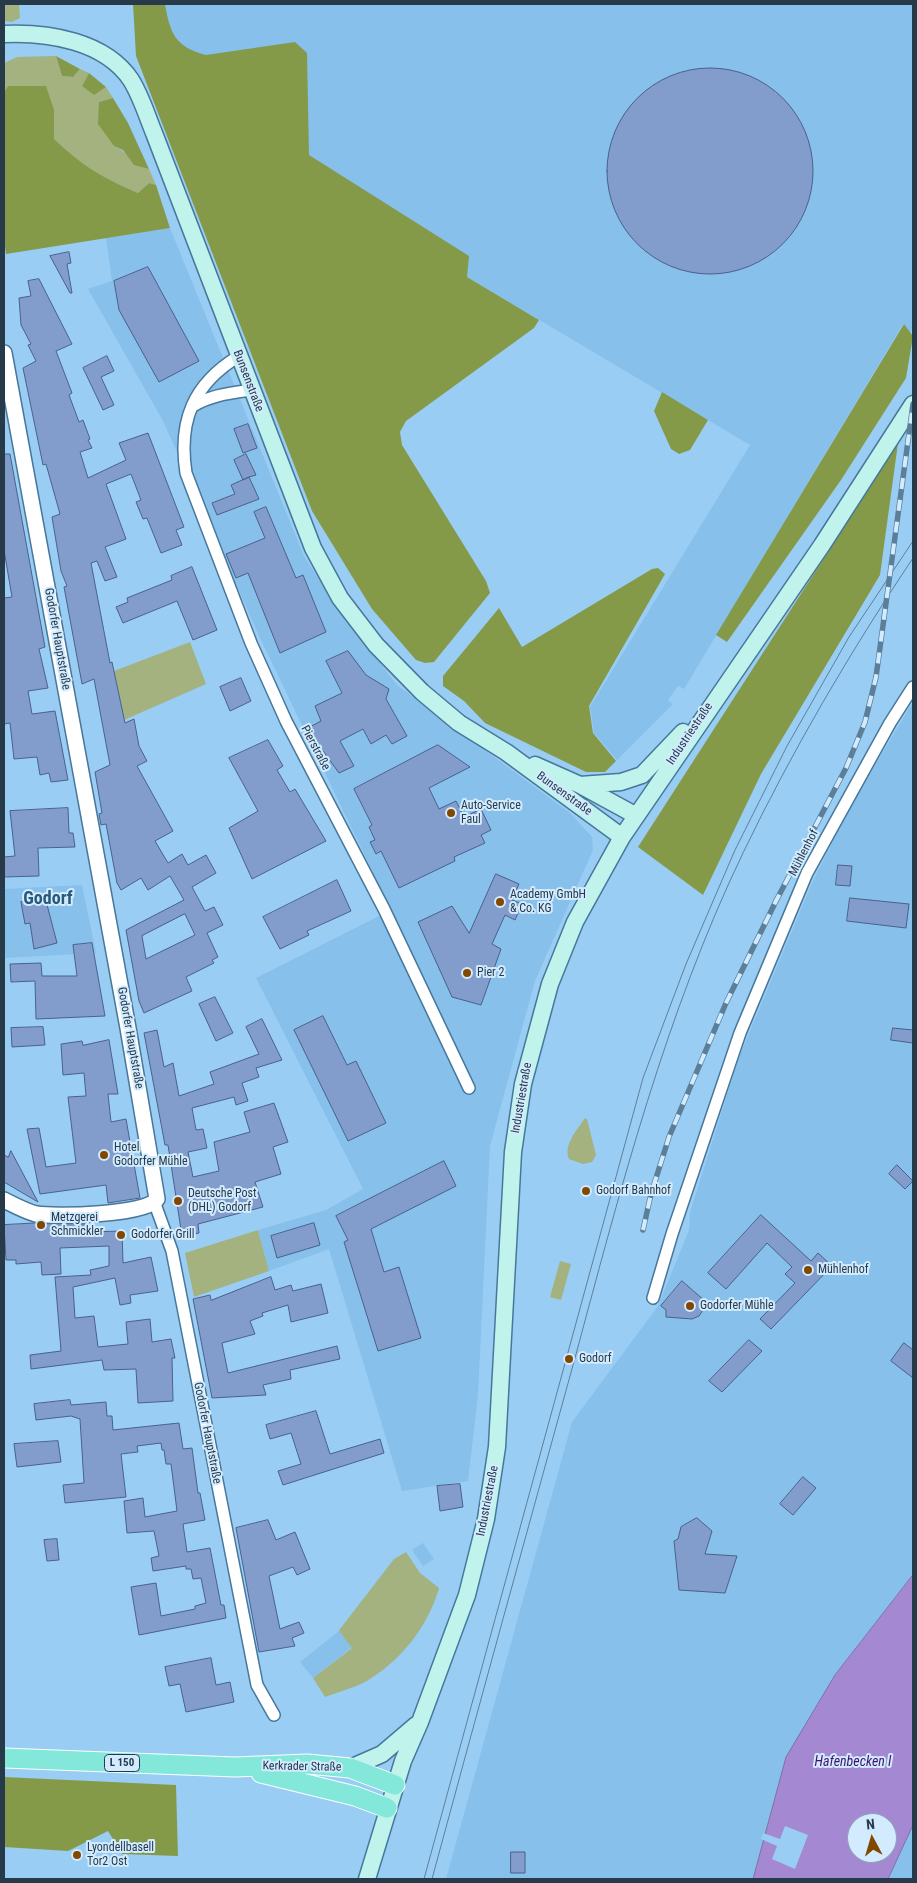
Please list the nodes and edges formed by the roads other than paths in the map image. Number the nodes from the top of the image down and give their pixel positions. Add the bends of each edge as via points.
1 (4, 34) edge
2 (4, 353) edge
3 (239, 356) junction
4 (252, 390) junction
5 (913, 404) edge
6 (193, 406) junction
7 (913, 686) edge
8 (705, 712) junction
9 (506, 752) junction
10 (580, 785) junction
11 (635, 815) junction
12 (622, 837) junction
13 (469, 1088) dead end
14 (4, 1200) edge
15 (154, 1204) junction
16 (653, 1298) dead end
17 (274, 1715) dead end
18 (420, 1722) junction
19 (4, 1758) edge
20 (236, 1767) junction
21 (350, 1768) junction
22 (395, 1785) junction
23 (387, 1808) junction
24 (367, 1879) edge

1 - 3 main road, Bunsenstraße via 30,33 64,38 115,61 131,81
2 - 15 street, Godorfer Hauptstraße via 128,1028 157,1194
3 - 4 main road, Bunsenstraße
3 - 6 street, Pierstraße via 221,367 206,383
4 - 6 street via 223,394
4 - 9 main road, Bunsenstraße via 313,548 340,598 376,645 422,692 459,723
5 - 8 main road, Industriestraße via 822,545
6 - 13 street, Pierstraße via 183,432 186,473 251,643 286,721 384,909
7 - 16 street, Mühlenhof via 807,873 740,1033
8 - 10 main road, Bunsenstraße via 642,775 621,782
8 - 11 main road, Industriestraße
9 - 10 main road, Bunsenstraße
9 - 12 main road, Bunsenstraße
10 - 11 main road, Bunsenstraße
11 - 12 main road, Industriestraße
12 - 18 main road, Industriestraße via 564,948 550,984 523,1084 513,1152 505,1336 495,1465 486,1519 467,1595
14 - 15 street via 35,1214 52,1216 110,1212
15 - 17 street, Godorfer Hauptstraße via 172,1251 257,1685
18 - 21 main road via 382,1754
18 - 22 main road, Industriestraße
19 - 20 main road, Kerkrader Straße / L 150
20 - 21 main road, Kerkrader Straße / L 150 via 307,1764
20 - 23 main road, Kerkrader Straße / L 150 via 332,1789
21 - 22 main road, Kerkrader Straße / L 150
22 - 23 main road, Industriestraße
23 - 24 main road, Industriestraße

